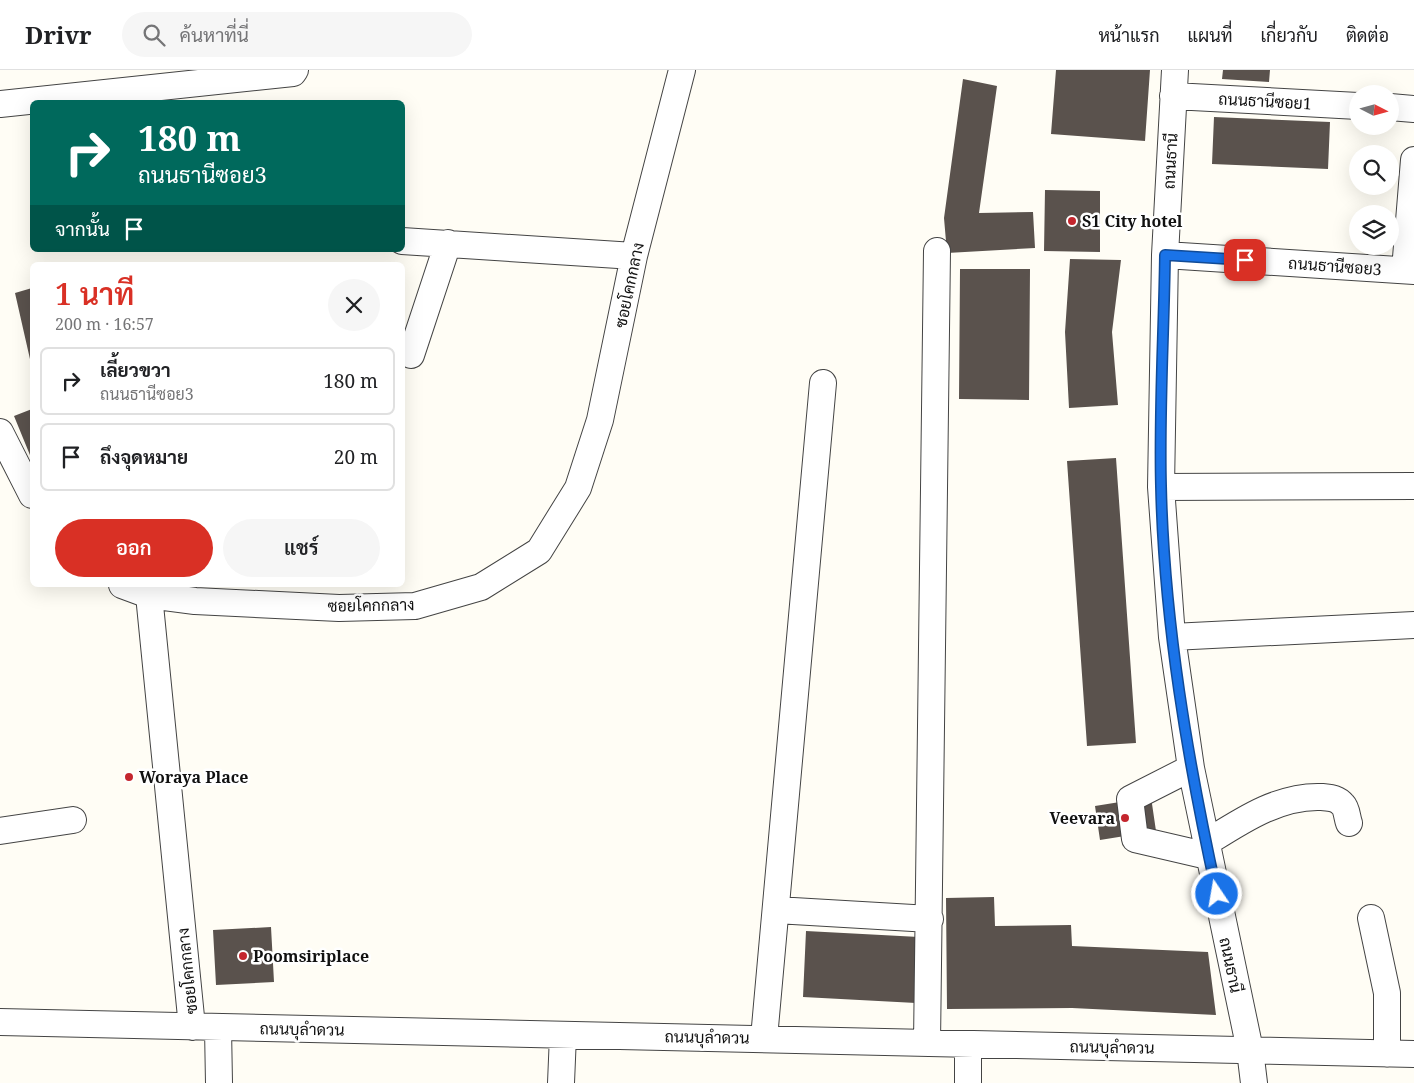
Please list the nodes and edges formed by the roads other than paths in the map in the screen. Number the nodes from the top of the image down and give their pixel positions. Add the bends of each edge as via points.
1 (294, 70) edge
2 (682, 70) edge
3 (1175, 70) edge
4 (1173, 96) junction
5 (38, 100) edge
6 (30, 101) edge
7 (0, 104) edge
8 (1349, 106) edge
9 (1399, 107) edge
10 (1414, 108) edge
11 (1414, 160) edge
12 (405, 240) edge
13 (448, 243) junction
14 (937, 250) dead end
15 (1165, 255) junction
16 (634, 256) junction
17 (1409, 271) edge
18 (411, 354) dead end
19 (823, 383) dead end
20 (0, 432) edge
21 (1414, 486) edge
22 (1161, 487) junction
23 (30, 491) edge
24 (127, 587) edge
25 (149, 595) junction
26 (339, 596) edge
27 (1414, 625) edge
28 (1172, 637) junction
29 (1191, 768) junction
30 (73, 820) dead end
31 (1349, 823) dead end
32 (0, 830) edge
33 (1207, 849) junction
34 (776, 910) junction
35 (1371, 918) dead end
36 (930, 919) junction
37 (0, 1022) edge
38 (192, 1027) junction
39 (218, 1028) junction
40 (563, 1035) junction
41 (764, 1038) junction
42 (927, 1043) junction
43 (968, 1044) junction
44 (1250, 1050) junction
45 (1387, 1054) junction
46 (1414, 1054) edge
47 (218, 1083) edge
48 (561, 1083) edge
49 (968, 1083) edge
50 (1254, 1083) edge

1 - 5 street via 293,73
2 - 16 street, ซอยโคกกลาง
3 - 4 street, ถนนธานี
4 - 8 street, ถนนธานีซอย1
4 - 15 street, ถนนธานี
6 - 7 street
9 - 10 street
11 - 17 street
12 - 13 street
13 - 16 street
13 - 18 street
14 - 36 street
15 - 17 street, ถนนธานีซอย3
15 - 22 street, ถนนธานี
16 - 26 street, ซอยโคกกลาง via 600,420 578,488 539,552 481,587 416,606
19 - 34 street
20 - 23 street
21 - 22 street
22 - 28 street, ถนนธานี
24 - 25 street
25 - 26 street, ซอยโคกกลาง via 195,600
25 - 38 street, ซอยโคกกลาง
27 - 28 street
28 - 29 street, ถนนธานี
29 - 33 street, ถนนธานี
29 - 33 street via 1130,799 1135,839
30 - 32 street
31 - 33 street via 1344,806 1335,798 1309,796 1250,816
33 - 44 street, ถนนธานี
34 - 36 street
34 - 41 street
35 - 45 street via 1387,993
36 - 42 street
37 - 38 street, ถนนบุลำดวน
38 - 39 street, ถนนบุลำดวน
39 - 40 street, ถนนบุลำดวน
39 - 47 street
40 - 41 street, ถนนบุลำดวน
40 - 48 street
41 - 42 street, ถนนบุลำดวน
42 - 43 street, ถนนบุลำดวน
43 - 44 street, ถนนบุลำดวน
43 - 49 street
44 - 45 street, ถนนบุลำดวน
44 - 50 street, ถนนธานี
45 - 46 street, ถนนบุลำดวน

